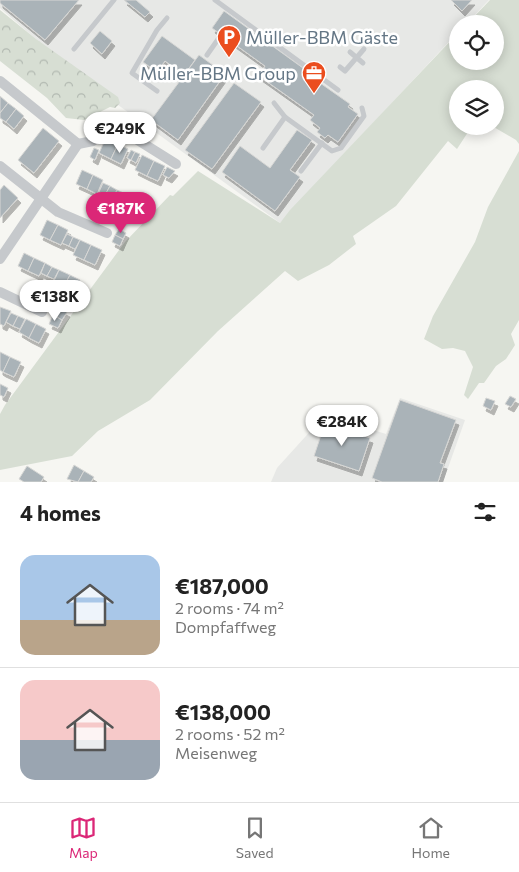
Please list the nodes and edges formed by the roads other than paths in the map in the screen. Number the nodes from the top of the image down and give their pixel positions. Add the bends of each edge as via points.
1 (114, 0) edge
2 (215, 0) edge
3 (167, 18) dead end
4 (222, 35) dead end
5 (74, 49) dead end
6 (364, 49) dead end
7 (350, 52) dead end
8 (207, 55) dead end
9 (357, 58) junction
10 (363, 63) dead end
11 (340, 67) dead end
12 (0, 81) edge
13 (338, 90) dead end
14 (157, 91) dead end
15 (274, 103) dead end
16 (362, 108) dead end
17 (285, 117) junction
18 (322, 143) junction
19 (78, 144) junction
20 (262, 148) dead end
21 (176, 164) dead end
22 (0, 166) edge
23 (301, 171) dead end
24 (41, 199) junction
25 (107, 233) dead end
26 (0, 259) edge
27 (0, 292) edge
28 (42, 312) dead end

1 - 5 lane
2 - 13 lane
3 - 14 lane via 132,73
4 - 8 lane
6 - 9 lane
7 - 9 lane
9 - 10 lane
9 - 11 lane via 345,71
12 - 19 street
15 - 17 lane
16 - 18 lane via 364,116 341,148 332,151
17 - 18 lane
17 - 20 lane
18 - 23 lane
19 - 21 street via 93,141 109,122
19 - 24 street
22 - 24 street
24 - 25 street via 58,212
24 - 26 street
27 - 28 street

